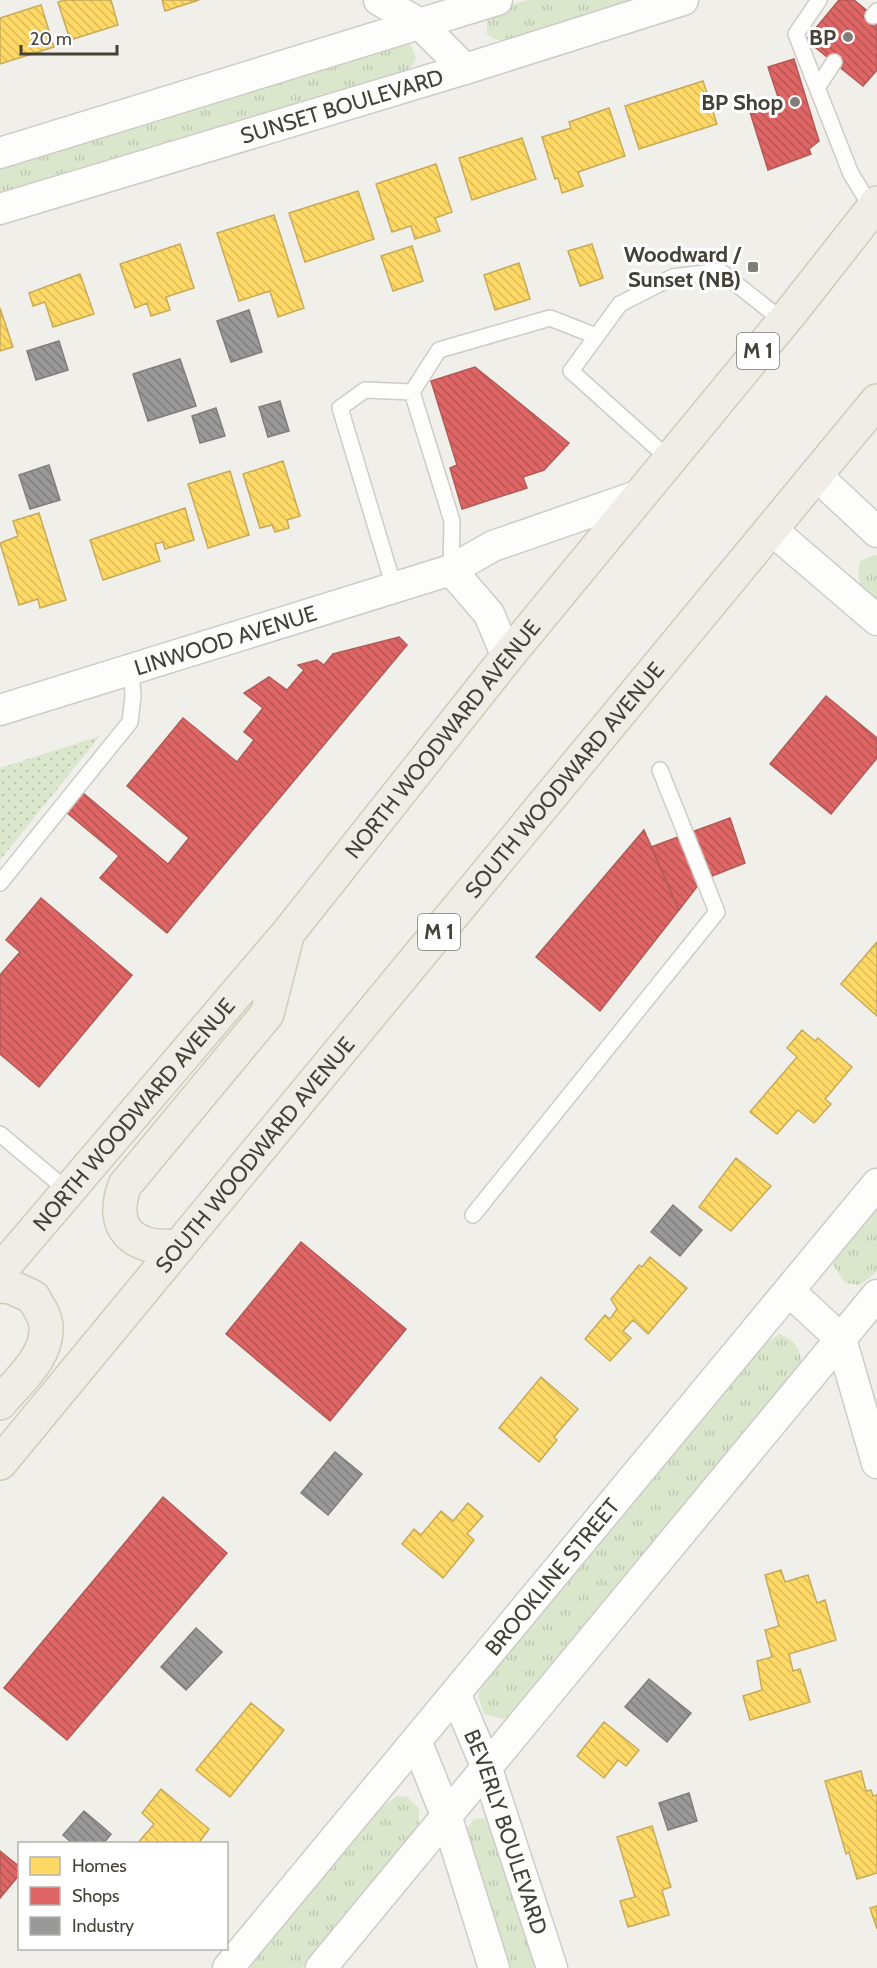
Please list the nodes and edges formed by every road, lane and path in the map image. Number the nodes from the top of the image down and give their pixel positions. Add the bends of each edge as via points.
1 (379, 0) edge
2 (497, 0) edge
3 (683, 0) edge
4 (819, 0) edge
5 (420, 24) junction
6 (834, 62) dead end
7 (465, 69) junction
8 (816, 88) junction
9 (0, 153) edge
10 (875, 206) edge
11 (0, 209) edge
12 (783, 321) junction
13 (596, 336) junction
14 (412, 392) junction
15 (877, 401) edge
16 (669, 459) junction
17 (816, 475) junction
18 (637, 496) junction
19 (772, 530) junction
20 (877, 532) edge
21 (451, 570) junction
22 (394, 587) junction
23 (877, 620) edge
24 (507, 657) junction
25 (131, 669) junction
26 (0, 710) edge
27 (660, 770) dead end
28 (0, 883) edge
29 (288, 933) junction
30 (0, 1134) edge
31 (877, 1184) edge
32 (68, 1191) junction
33 (473, 1215) dead end
34 (178, 1246) junction
35 (0, 1272) edge
36 (0, 1286) edge
37 (789, 1291) junction
38 (877, 1296) edge
39 (841, 1339) junction
40 (0, 1403) edge
41 (0, 1463) edge
42 (877, 1463) edge
43 (456, 1695) junction
44 (417, 1743) junction
45 (486, 1766) junction
46 (446, 1815) junction
47 (228, 1968) edge
48 (321, 1968) edge
49 (494, 1968) edge
50 (552, 1968) edge

1 - 5 street
2 - 5 street
3 - 7 street, SUNSET BOULEVARD
4 - 8 lane via 796,34
5 - 7 street
5 - 9 street
6 - 8 lane
7 - 11 street, SUNSET BOULEVARD
8 - 10 lane via 851,174
10 - 12 main road, NORTH WOODWARD AVENUE / M 1
12 - 13 lane via 720,271 673,277 620,304
12 - 16 main road, NORTH WOODWARD AVENUE / M 1
13 - 14 lane via 550,318 439,350
13 - 16 lane via 570,371
14 - 21 lane via 452,521
14 - 22 lane via 365,390 340,408
15 - 17 main road, SOUTH WOODWARD AVENUE / M 1
16 - 18 main road, NORTH WOODWARD AVENUE / M 1
17 - 19 main road, SOUTH WOODWARD AVENUE / M 1
17 - 20 street
18 - 21 street, LINWOOD AVENUE via 493,546
18 - 24 main road, NORTH WOODWARD AVENUE / M 1
19 - 23 street
19 - 34 main road, SOUTH WOODWARD AVENUE / M 1
21 - 22 street, LINWOOD AVENUE
21 - 24 street via 489,614
22 - 25 street, LINWOOD AVENUE
24 - 29 main road, NORTH WOODWARD AVENUE / M 1
25 - 26 street, LINWOOD AVENUE
25 - 28 lane via 130,722
27 - 33 lane via 717,912
29 - 32 main road, NORTH WOODWARD AVENUE / M 1
29 - 34 main road via 267,1014 125,1185 118,1203 128,1233 139,1242 157,1248
30 - 32 lane
31 - 37 street, BROOKLINE STREET
32 - 35 main road, NORTH WOODWARD AVENUE / M 1
34 - 41 main road, SOUTH WOODWARD AVENUE / M 1
36 - 40 main road via 33,1296 46,1326 38,1358
37 - 39 street
37 - 43 street, BROOKLINE STREET
38 - 39 street
39 - 42 street
39 - 45 street
43 - 44 street, BROOKLINE STREET
43 - 45 street, BEVERLY BOULEVARD
44 - 46 street
44 - 47 street, BROOKLINE STREET
45 - 46 street
45 - 50 street, BEVERLY BOULEVARD
46 - 48 street
46 - 49 street

